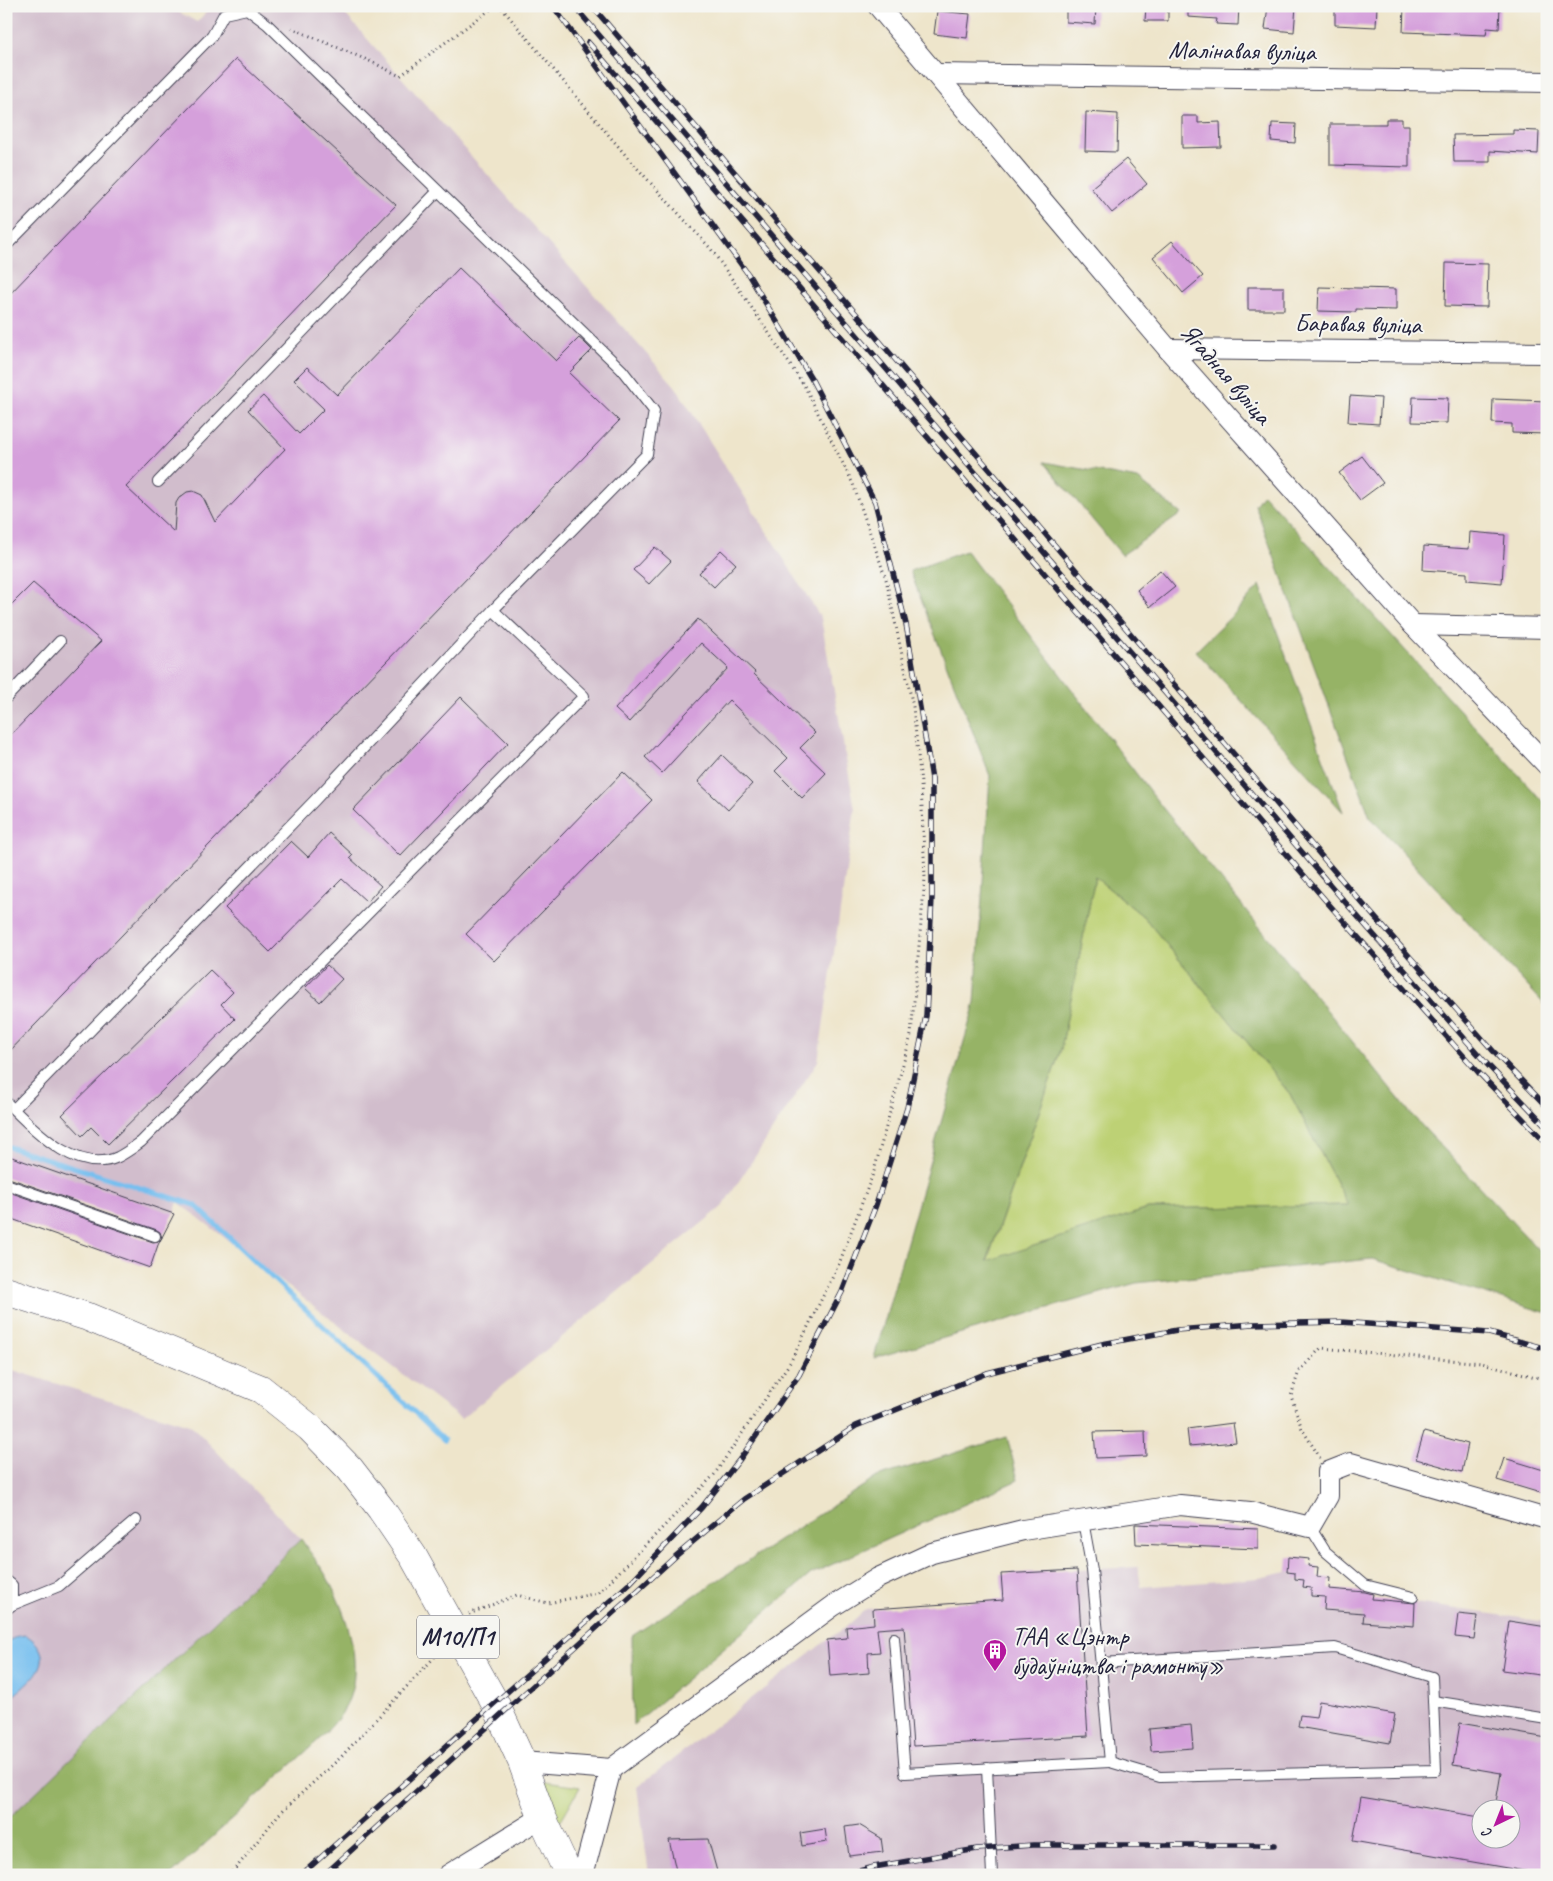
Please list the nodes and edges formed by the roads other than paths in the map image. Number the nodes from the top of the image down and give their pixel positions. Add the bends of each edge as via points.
1 (878, 6) edge
2 (936, 74) junction
3 (1547, 82) edge
4 (438, 190) junction
5 (6, 246) edge
6 (1168, 348) junction
7 (1547, 352) edge
8 (158, 482) dead end
9 (493, 610) junction
10 (1413, 625) junction
11 (1547, 628) edge
12 (60, 641) dead end
13 (6, 698) edge
14 (1547, 765) edge
15 (6, 1102) edge
16 (14, 1109) junction
17 (6, 1184) edge
18 (155, 1236) dead end
19 (6, 1291) edge
20 (1547, 1519) edge
21 (136, 1520) dead end
22 (1083, 1521) junction
23 (1310, 1527) junction
24 (6, 1580) edge
25 (1413, 1597) dead end
26 (9, 1607) edge
27 (894, 1638) dead end
28 (1101, 1663) junction
29 (1433, 1700) junction
30 (1547, 1719) edge
31 (522, 1762) junction
32 (1110, 1762) junction
33 (987, 1768) junction
34 (611, 1769) junction
35 (542, 1817) junction
36 (448, 1875) edge
37 (569, 1875) edge
38 (582, 1875) edge
39 (992, 1875) edge

1 - 2 street, Ягадная вуліца
2 - 3 street, Малінавая вуліца
2 - 6 street, Ягадная вуліца
4 - 5 lane via 267,24 247,9 224,14 212,36
4 - 8 lane
4 - 9 lane via 622,370 654,410 647,454
6 - 7 street, Баравая вуліца
6 - 10 street, Ягадная вуліца
9 - 16 lane via 307,808
9 - 16 lane via 584,696 141,1142 117,1157 98,1161 75,1157 53,1145
10 - 11 street
10 - 14 street, Ягадная вуліца
12 - 13 lane
15 - 16 lane
17 - 18 lane
19 - 31 main road, М10/П1 via 88,1317 261,1389 310,1428 350,1469 413,1556 495,1703
20 - 23 street via 1351,1463 1328,1472 1328,1496
21 - 26 lane via 59,1586
22 - 23 street via 1180,1505 1250,1512
22 - 28 lane via 1092,1570
22 - 34 street via 1022,1530 932,1553 878,1578 833,1606
23 - 25 lane via 1325,1552 1365,1585
24 - 26 lane via 12,1585
27 - 33 lane via 905,1773
28 - 29 lane via 1335,1648 1432,1677
28 - 32 lane
29 - 30 lane
29 - 32 lane via 1436,1770 1160,1777
31 - 34 street
31 - 35 main road, М10/П1
32 - 33 lane
33 - 39 lane
34 - 38 street
35 - 36 street
35 - 37 main road, М10/П1

